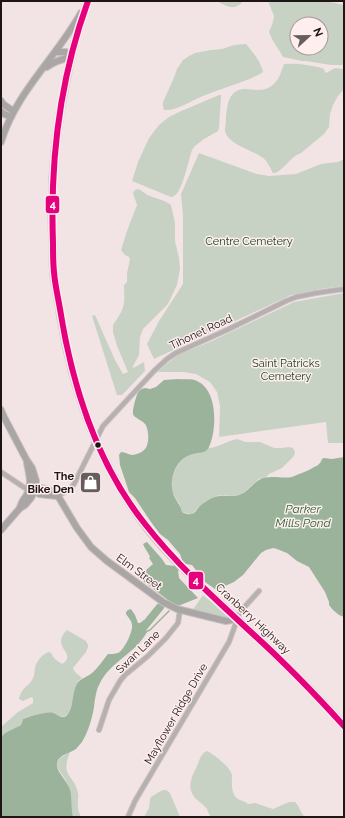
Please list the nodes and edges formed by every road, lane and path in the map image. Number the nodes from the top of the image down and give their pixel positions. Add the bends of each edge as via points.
1 (88, 1) edge
2 (56, 52) junction
3 (72, 55) junction
4 (38, 75) junction
5 (1, 101) edge
6 (1, 111) edge
7 (12, 114) junction
8 (1, 142) edge
9 (344, 289) edge
10 (1, 410) edge
11 (7, 422) junction
12 (1, 427) edge
13 (96, 440) junction
14 (1, 472) edge
15 (34, 490) junction
16 (58, 496) junction
17 (1, 530) edge
18 (260, 591) dead end
19 (180, 610) junction
20 (237, 619) junction
21 (344, 726) edge
22 (99, 730) dead end
23 (128, 817) edge

1 - 2 main road
1 - 3 main road, Cranberry Highway
2 - 3 main road
2 - 4 main road
3 - 4 main road via 52,63
3 - 13 main road, Cranberry Highway via 60,110 53,165 51,221 54,276 76,387
4 - 7 main road
5 - 7 main road
6 - 7 main road
7 - 8 main road
9 - 13 street, Tihonet Road via 296,297 176,353 154,371 117,410 101,428
10 - 11 main road
11 - 12 main road
11 - 15 main road via 26,459 30,483
13 - 16 street, Tihonet Road via 74,484
13 - 20 main road, Cranberry Highway via 116,481 140,519 177,562
14 - 15 street via 25,488
15 - 16 main road via 41,488
15 - 17 main road via 26,496 20,508
16 - 19 main road, Elm Street via 91,547 163,602
18 - 20 street, Mayflower Ridge Drive via 240,612
19 - 20 main road, Elm Street via 226,621
19 - 22 street, Swan Lane via 178,623 166,638 120,681
20 - 21 main road, Cranberry Highway via 298,677
20 - 23 street, Mayflower Ridge Drive via 229,642

